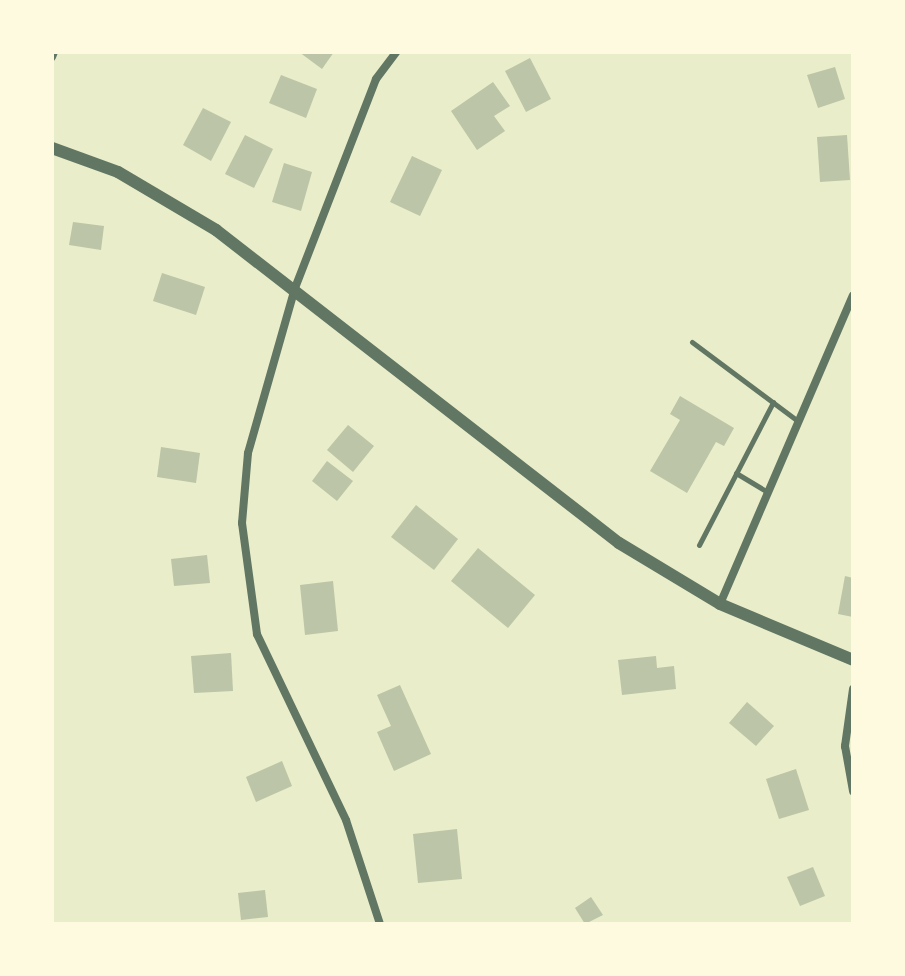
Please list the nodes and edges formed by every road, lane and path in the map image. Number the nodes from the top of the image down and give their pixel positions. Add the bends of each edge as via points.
1 (396, 52) edge
2 (52, 148) edge
3 (295, 288) junction
4 (853, 295) edge
5 (692, 342) dead end
6 (773, 402) junction
7 (799, 421) junction
8 (736, 473) junction
9 (768, 492) junction
10 (699, 545) dead end
11 (720, 604) junction
12 (853, 660) edge
13 (853, 689) edge
14 (853, 791) edge
15 (380, 924) edge

1 - 3 street via 376,79
2 - 3 street via 160,194
3 - 11 street via 619,543
3 - 15 street via 248,453 244,556 257,634 346,820
4 - 7 street
5 - 6 lane
6 - 7 lane
6 - 8 lane
7 - 9 street
8 - 9 lane
8 - 10 lane
9 - 11 street
11 - 12 street
13 - 14 street via 845,746

